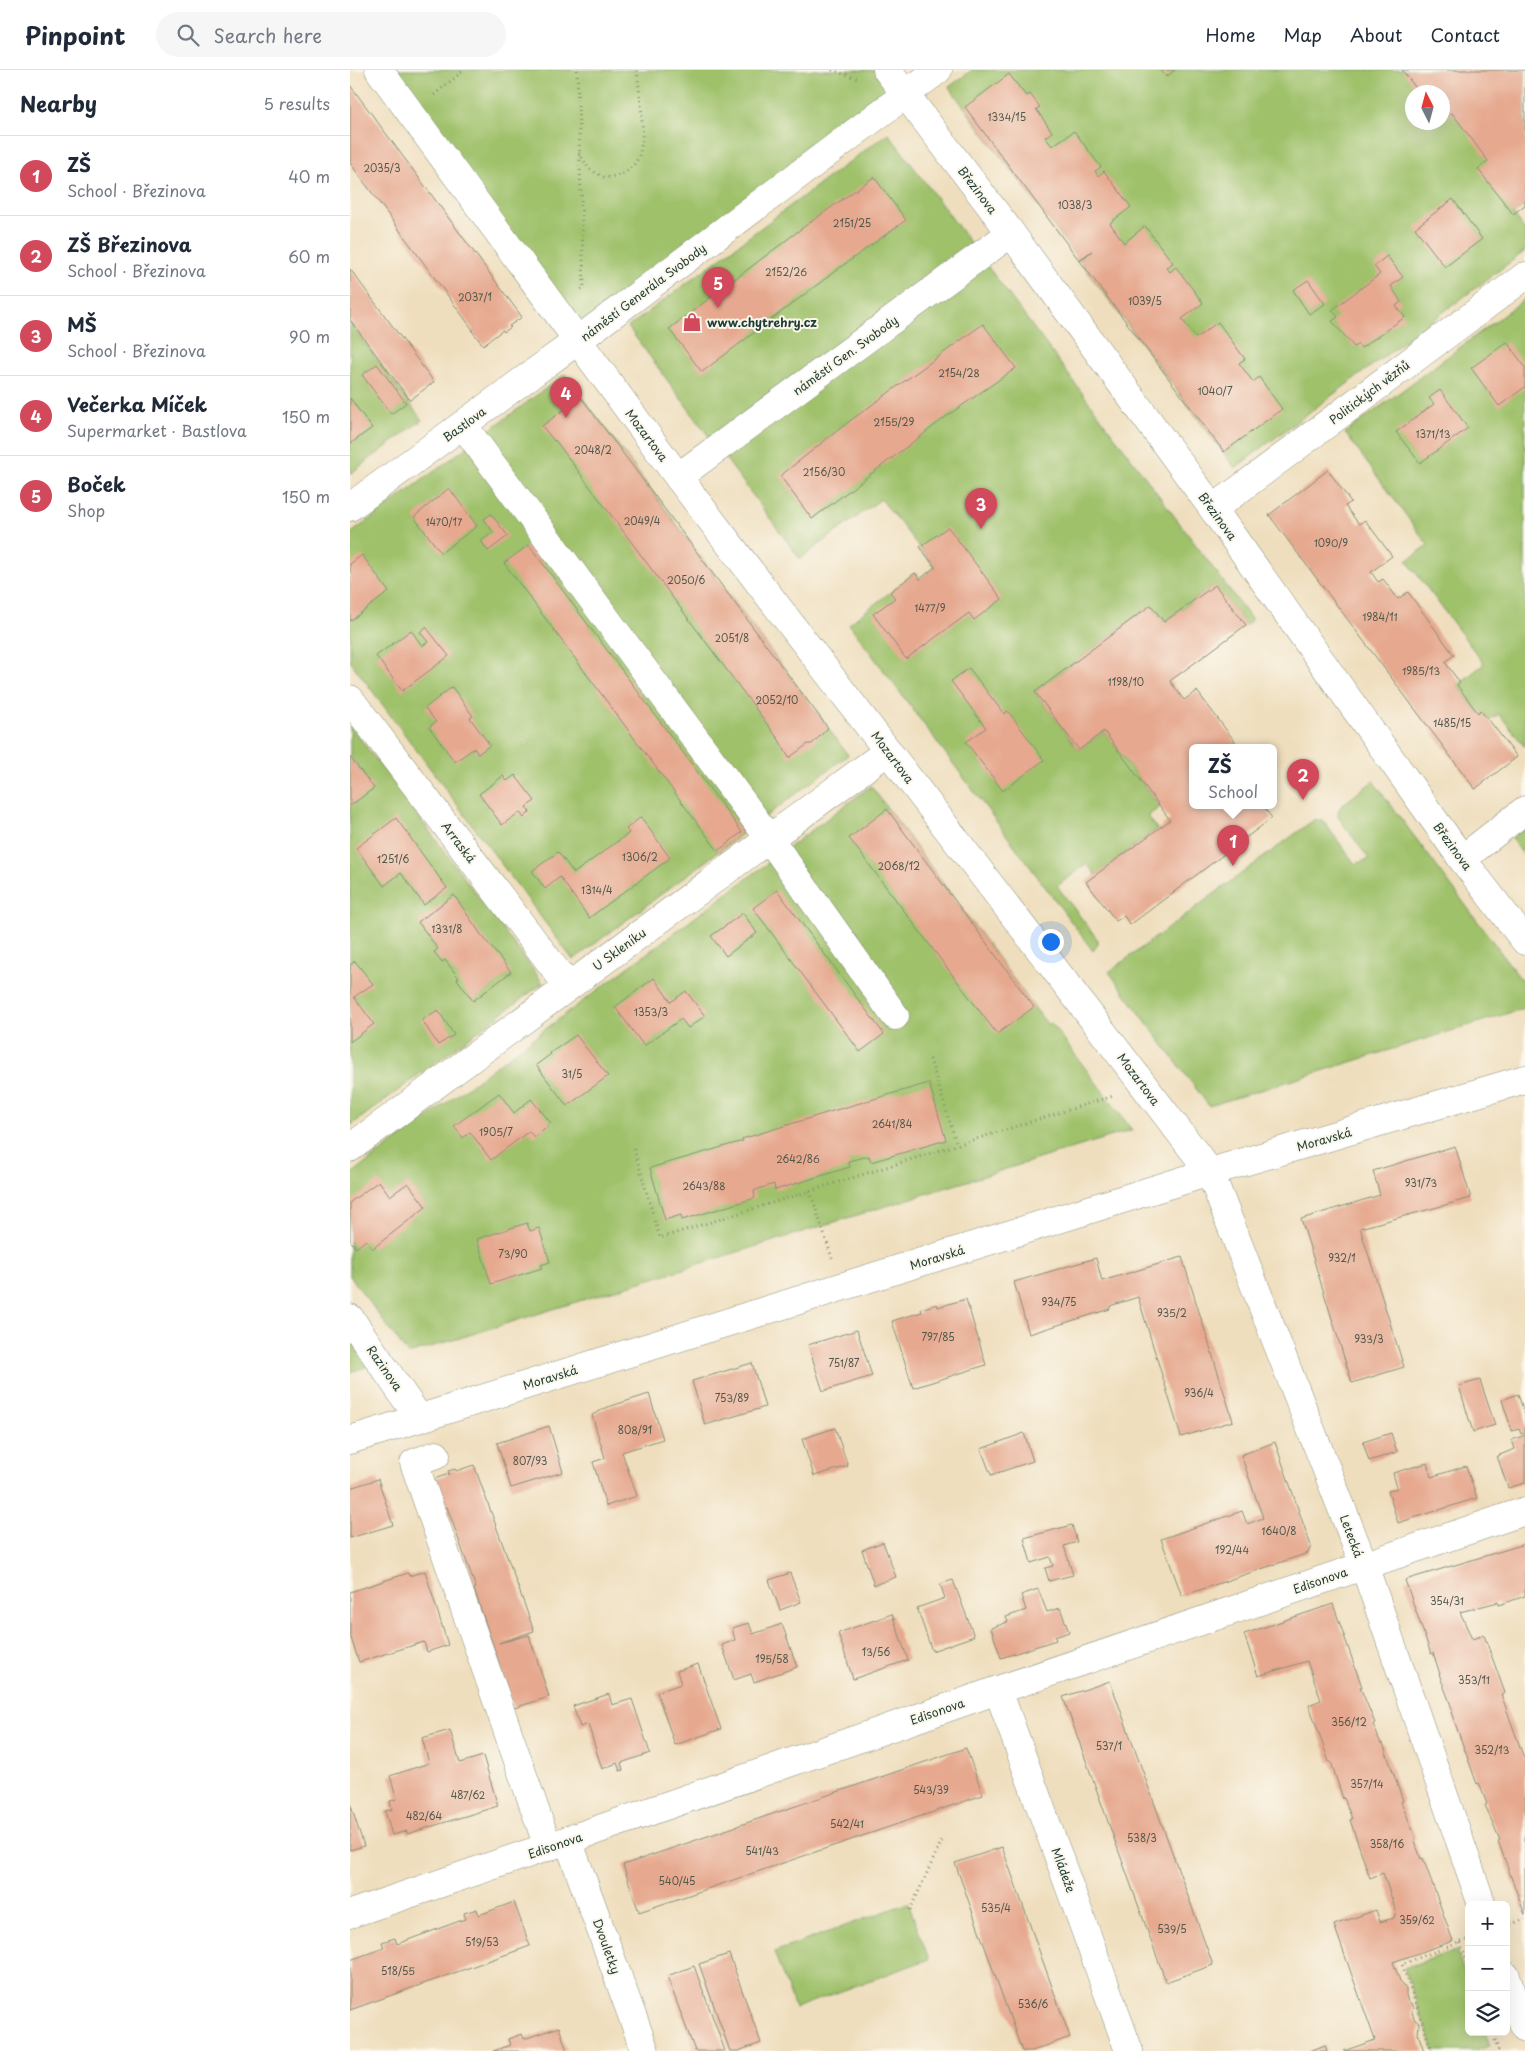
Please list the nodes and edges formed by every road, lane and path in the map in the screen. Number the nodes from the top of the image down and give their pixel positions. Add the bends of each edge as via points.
1 (379, 70) edge
2 (464, 70) edge
3 (576, 70) edge
4 (637, 70) edge
5 (887, 70) edge
6 (938, 70) edge
7 (905, 95) junction
8 (411, 113) junction
9 (578, 152) junction
10 (1011, 233) junction
11 (1525, 276) edge
12 (554, 309) junction
13 (577, 341) junction
14 (463, 425) junction
15 (678, 476) junction
16 (350, 507) edge
17 (1213, 509) junction
18 (350, 699) edge
19 (888, 751) junction
20 (1525, 810) edge
21 (769, 838) junction
22 (1462, 859) junction
23 (1525, 941) edge
24 (568, 986) junction
25 (896, 1016) dead end
26 (930, 1059) dead end
27 (1525, 1079) edge
28 (1145, 1086) junction
29 (957, 1145) junction
30 (350, 1148) edge
31 (634, 1149) dead end
32 (1210, 1172) junction
33 (810, 1191) junction
34 (822, 1226) dead end
35 (350, 1318) edge
36 (419, 1418) junction
37 (350, 1440) edge
38 (436, 1455) dead end
39 (1525, 1511) edge
40 (1364, 1566) junction
41 (998, 1690) junction
42 (943, 1838) dead end
43 (558, 1844) junction
44 (1481, 1901) edge
45 (910, 1910) dead end
46 (350, 1914) edge
47 (1525, 1919) edge
48 (1510, 1925) edge
49 (1465, 1941) edge
50 (1460, 1943) junction
51 (1465, 1956) edge
52 (1525, 1966) edge
53 (1510, 1972) edge
54 (1510, 1985) edge
55 (1525, 2028) edge
56 (1493, 2036) edge
57 (645, 2051) edge
58 (1129, 2051) edge
59 (1432, 2051) edge
60 (1496, 2051) edge

1 - 8 street, náměstí Generála Svobody
2 - 8 path
3 - 9 path
4 - 9 path via 642,146 636,163 620,176 604,178 589,169
5 - 7 street
6 - 7 street
7 - 10 street, Březinova
7 - 13 street, náměstí Generála Svobody
8 - 12 street, náměstí Generála Svobody
9 - 12 path via 584,288
10 - 15 street, náměstí Gen. Svobody
10 - 17 street, Březinova
11 - 17 street, Politických vězňů
12 - 13 street, náměstí Generála Svobody
13 - 14 street, Bastlova
13 - 15 street, Mozartova
14 - 16 street, Bastlova
14 - 21 street
15 - 19 street, Mozartova
17 - 22 street, Březinova
18 - 24 street, Arraská
19 - 21 street, U Skleníku
19 - 28 street, Mozartova
20 - 22 street
21 - 24 street, U Skleníku
21 - 25 street
22 - 23 street, Březinova
24 - 30 street, U Skleníku
26 - 29 path
27 - 32 street, Moravská
28 - 29 path
28 - 32 street, Mozartova
29 - 33 path
31 - 33 path via 660,1238
32 - 36 street, Moravská
32 - 40 street, Letecká
33 - 34 path
35 - 36 street, Razinova
36 - 37 street, Moravská
38 - 43 street, Dvouletky via 414,1463
39 - 40 street, Edisonova
40 - 41 street, Edisonova
40 - 44 street, Letecká
41 - 43 street, Edisonova
41 - 58 street, Mládeže
42 - 45 path
43 - 46 street, Edisonova
43 - 57 street, Dvouletky
47 - 48 path
49 - 50 path
50 - 51 path
50 - 59 path via 1402,1964
52 - 53 street
54 - 55 street
56 - 60 path

